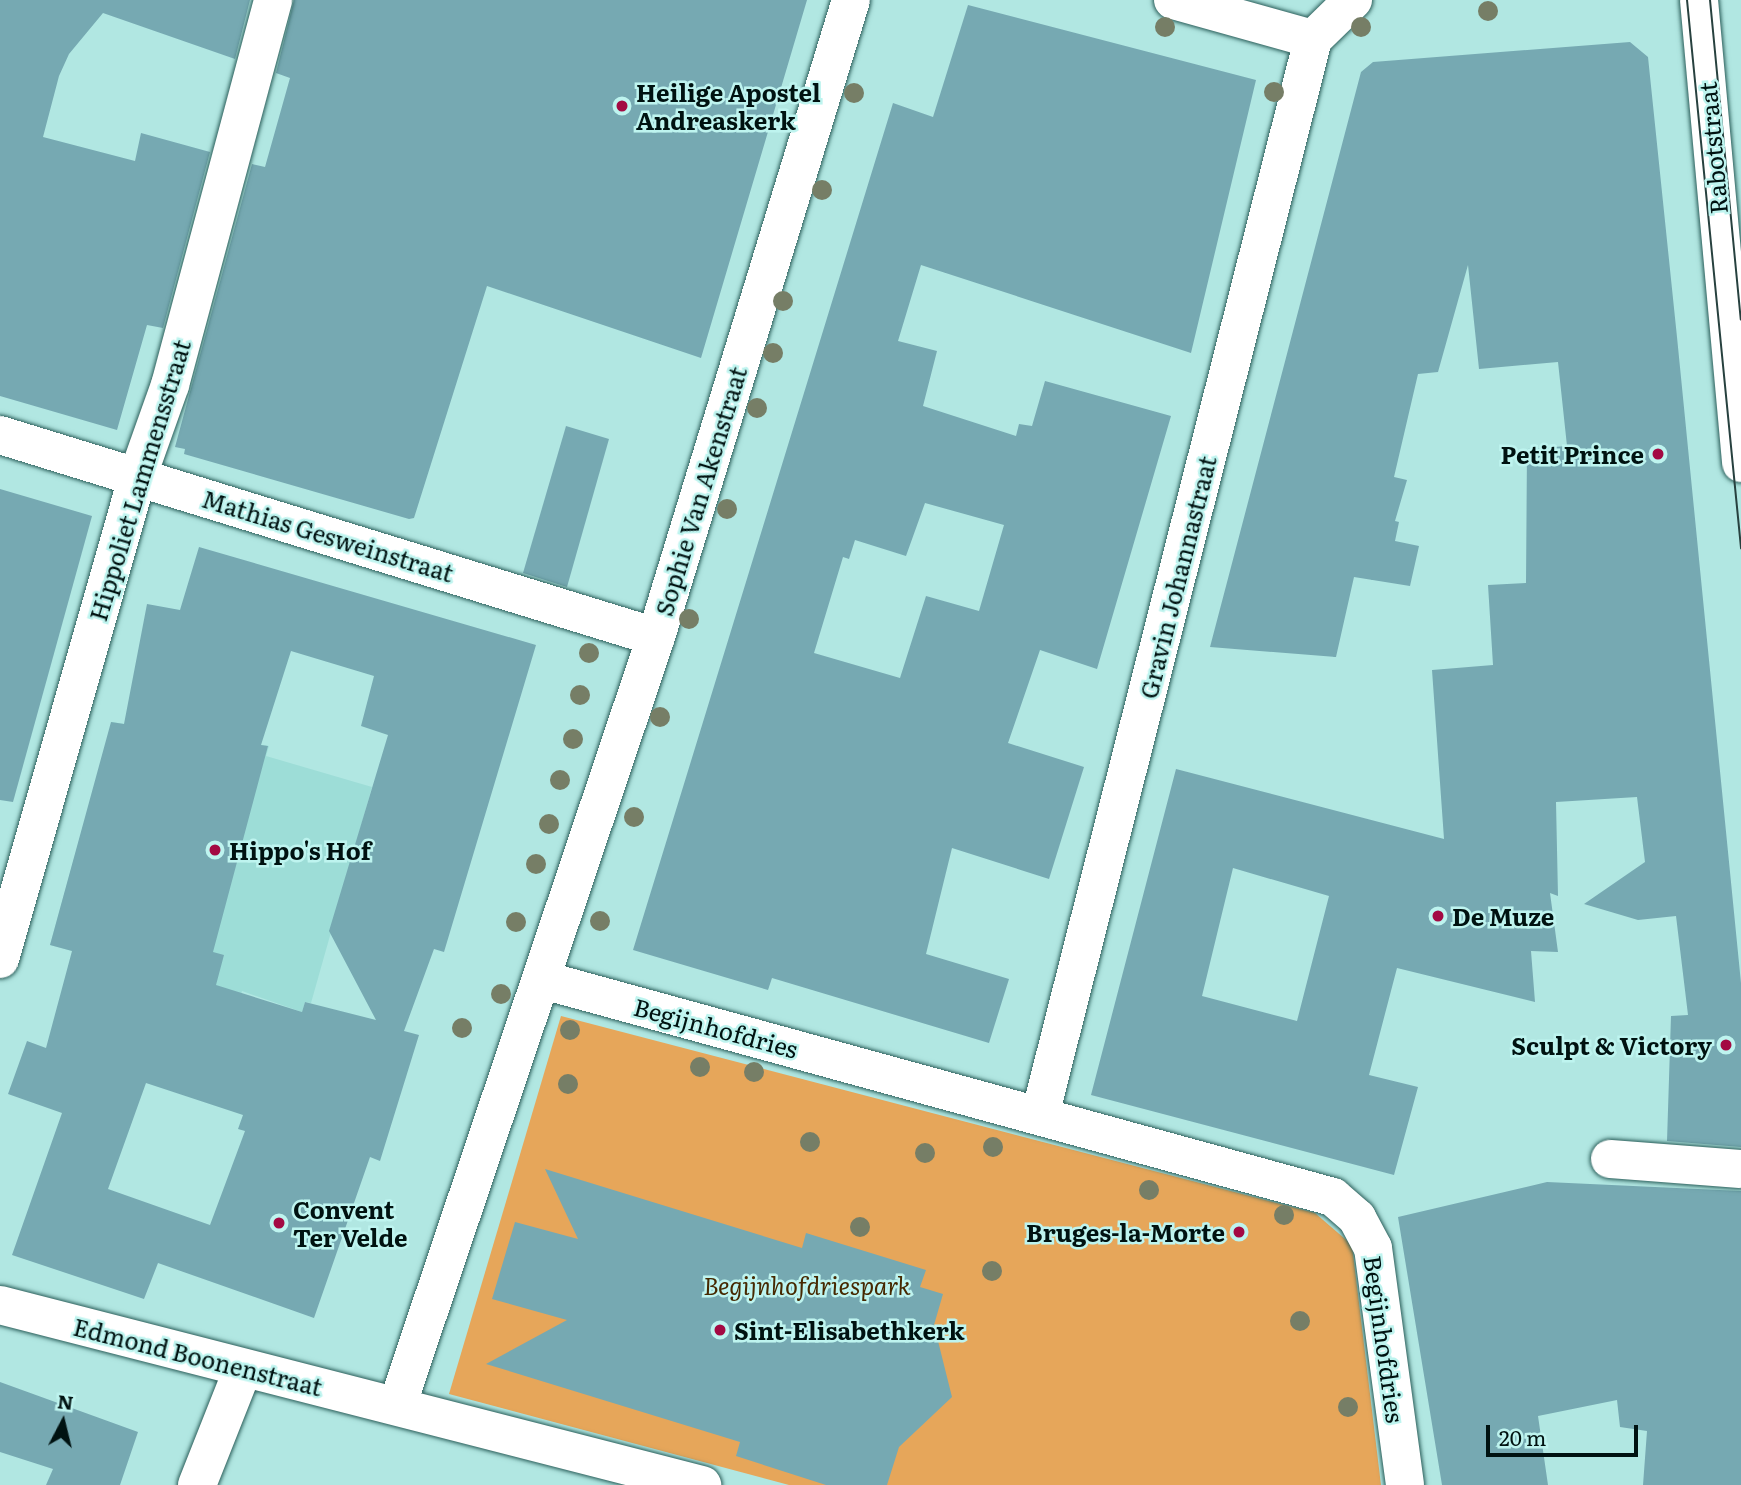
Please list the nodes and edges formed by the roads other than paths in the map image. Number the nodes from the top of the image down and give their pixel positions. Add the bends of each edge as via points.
1 (273, 0) edge
2 (851, 0) edge
3 (1173, 0) edge
4 (1353, 0) edge
5 (1699, 0) edge
6 (1313, 39) junction
7 (0, 435) edge
8 (1741, 463) edge
9 (138, 475) junction
10 (656, 637) junction
11 (0, 959) edge
12 (543, 980) junction
13 (1040, 1115) junction
14 (1610, 1159) dead end
15 (1741, 1169) edge
16 (0, 1305) edge
17 (243, 1369) junction
18 (397, 1406) junction
19 (197, 1485) edge
20 (702, 1485) edge
21 (1405, 1485) edge

1 - 9 street, Hippoliet Lammensstraat via 170,385
2 - 10 street, Sophie Van Akenstraat
3 - 6 street
4 - 6 street
5 - 8 street, Rabotstraat
6 - 13 street, Gravin Johannastraat
7 - 9 street, Mathias Gesweinstraat
9 - 10 street, Mathias Gesweinstraat
9 - 11 street, Hippoliet Lammensstraat
10 - 12 street, Sophie Van Akenstraat
12 - 13 street, Begijnhofdries
12 - 18 street
13 - 21 street, Begijnhofdries via 1333,1197 1357,1219 1373,1248
14 - 15 street
16 - 17 street, Edmond Boonenstraat
17 - 18 street, Edmond Boonenstraat
17 - 19 street
18 - 20 street

